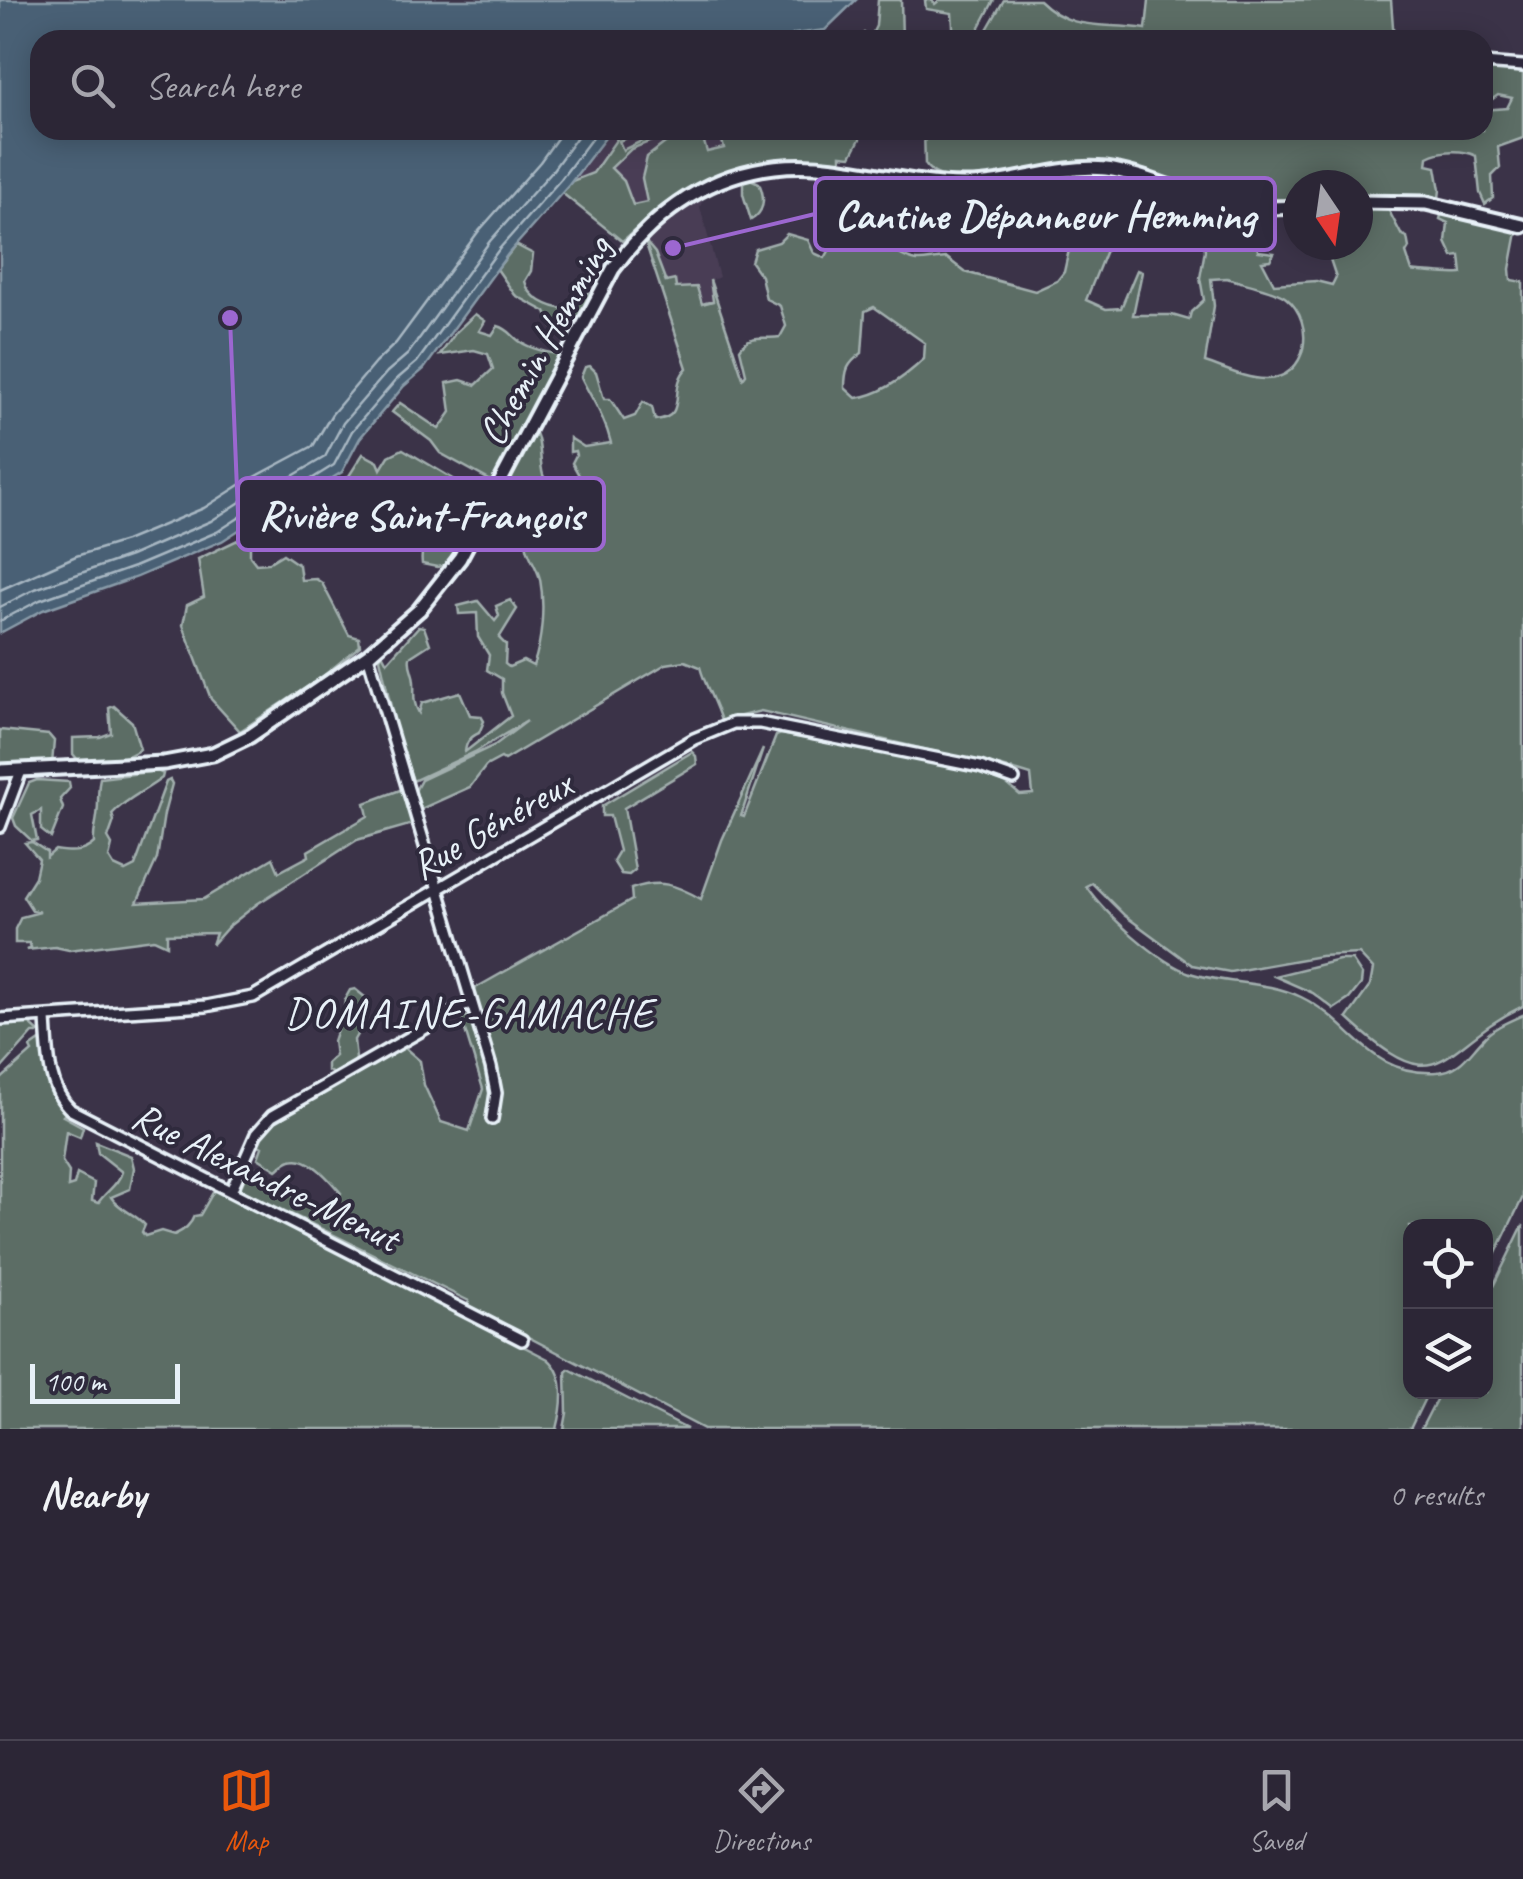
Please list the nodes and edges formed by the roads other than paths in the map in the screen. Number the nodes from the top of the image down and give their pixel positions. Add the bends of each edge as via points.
1 (1493, 64) edge
2 (1523, 66) edge
3 (1373, 202) edge
4 (1283, 207) edge
5 (1523, 226) edge
6 (368, 655) junction
7 (0, 771) edge
8 (21, 772) junction
9 (1014, 778) dead end
10 (0, 827) edge
11 (438, 890) junction
12 (470, 1002) junction
13 (46, 1018) junction
14 (0, 1020) edge
15 (492, 1119) dead end
16 (230, 1190) junction
17 (522, 1340) dead end

1 - 2 street
3 - 5 street via 1426,203
4 - 6 street, Chemin Hemming via 1230,204 1094,169 958,185 783,166 709,185 647,227 613,270 460,558 422,606
6 - 8 street, Chemin Hemming via 213,754
6 - 11 street
7 - 8 street, Chemin Hemming
8 - 10 street
9 - 11 street, Rue Généreux via 733,722
11 - 12 street
11 - 13 street, Rue Généreux via 243,1001
12 - 15 street via 495,1084
12 - 16 street via 272,1116 256,1134
13 - 14 street, Rue Généreux
13 - 16 street, Rue Alexandre-Menut via 54,1082 68,1107
16 - 17 street, Rue Alexandre-Menut

